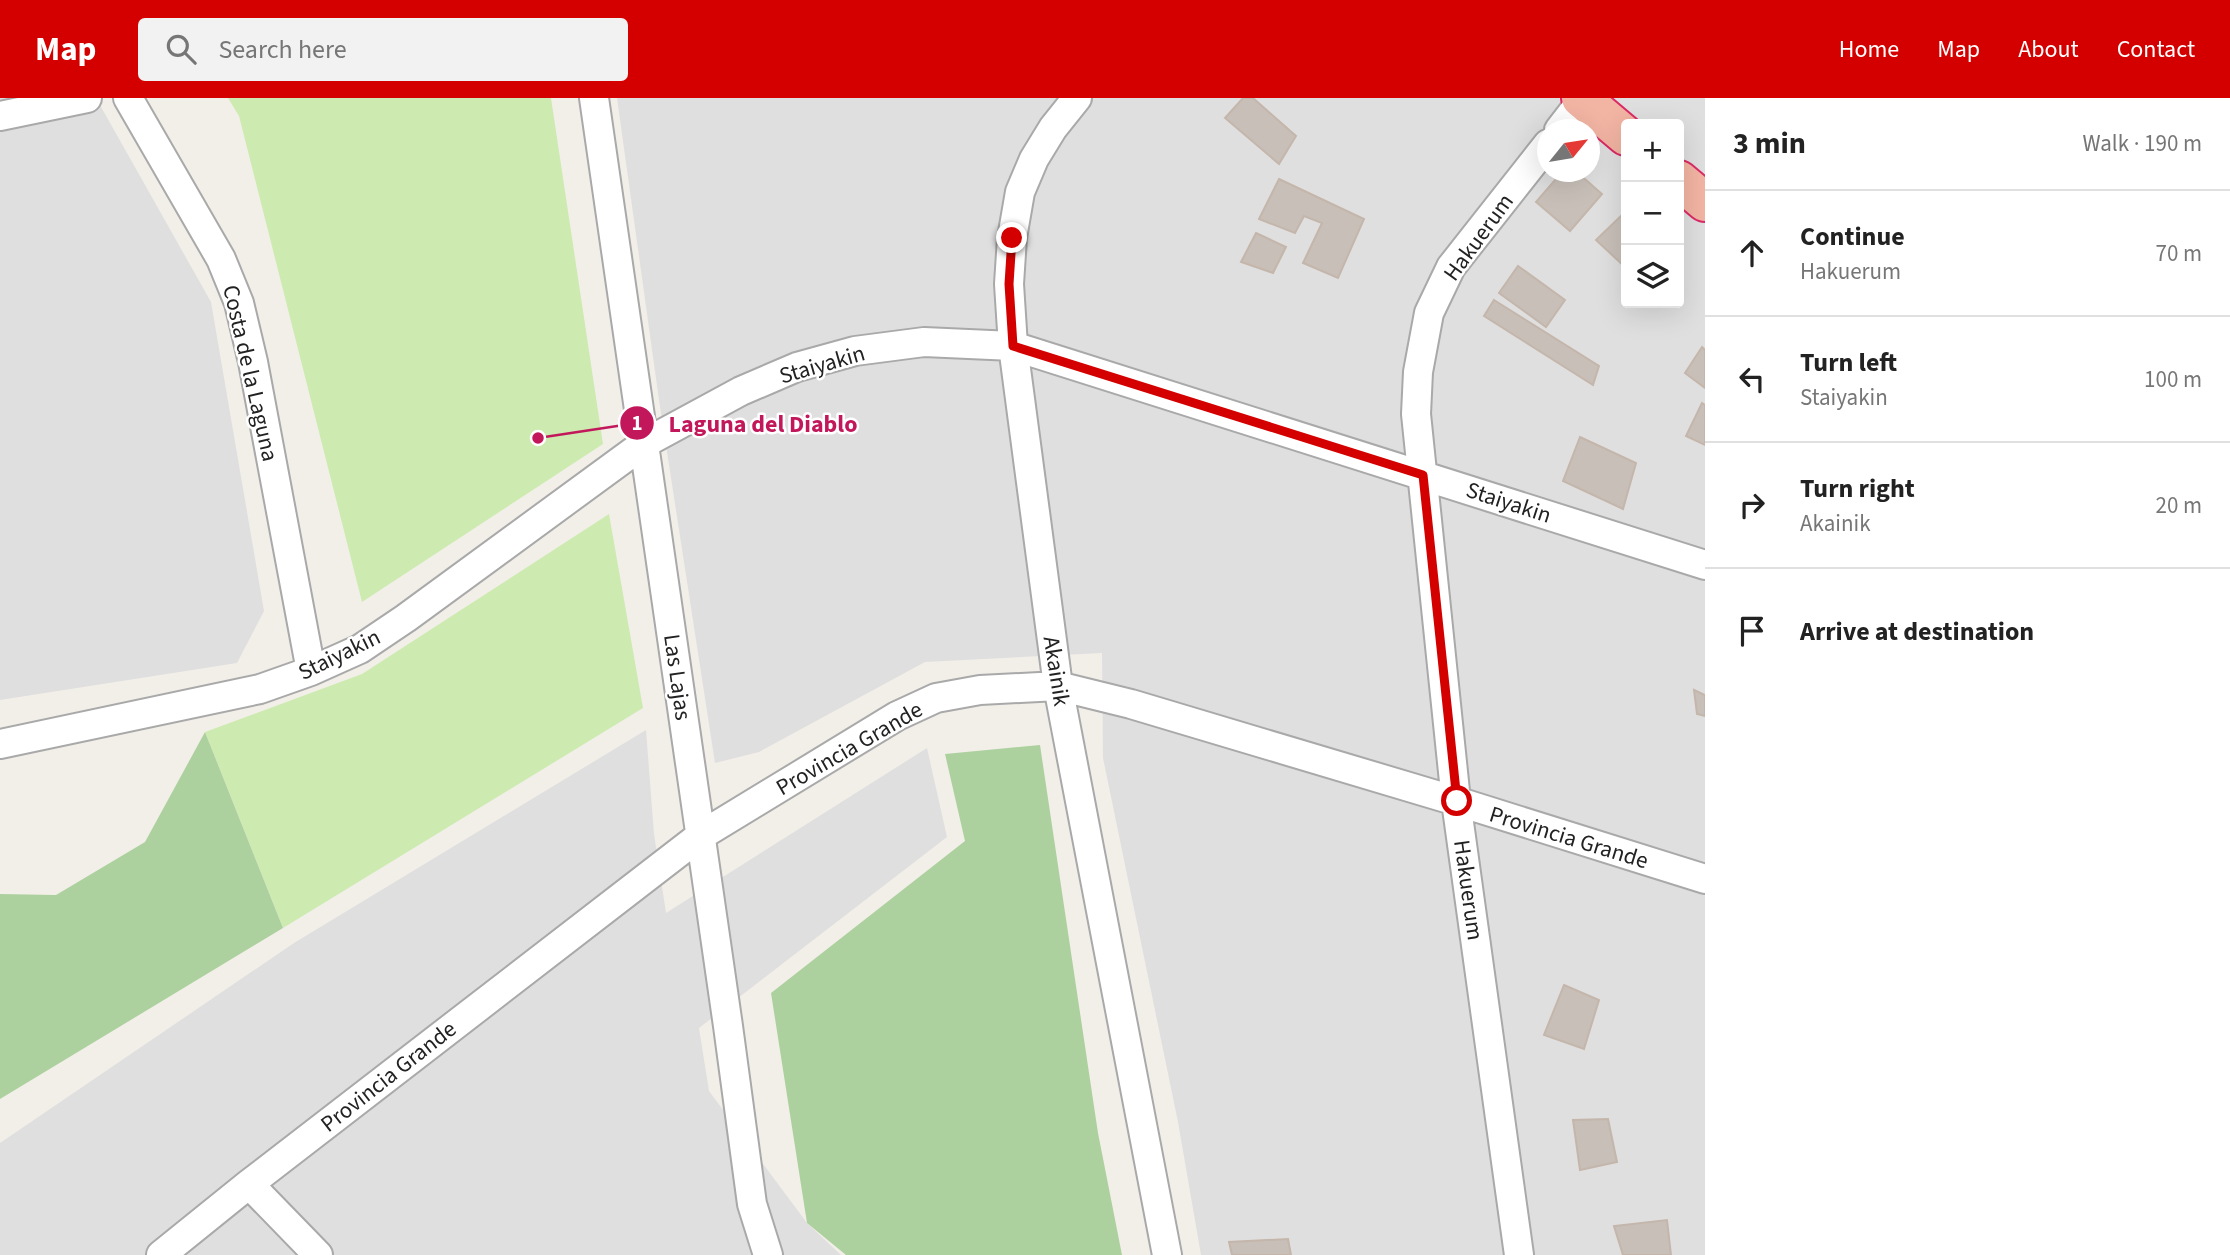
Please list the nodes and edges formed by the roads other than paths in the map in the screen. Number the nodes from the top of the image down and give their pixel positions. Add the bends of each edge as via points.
1 (87, 98) edge
2 (128, 98) edge
3 (594, 98) edge
4 (1077, 98) edge
5 (1582, 99) edge
6 (0, 116) edge
7 (1567, 119) edge
8 (1621, 132) edge
9 (1537, 158) edge
10 (1681, 182) edge
11 (1705, 202) edge
12 (1013, 346) junction
13 (645, 443) junction
14 (1423, 475) junction
15 (1705, 565) edge
16 (311, 671) junction
17 (1058, 686) junction
18 (0, 744) edge
19 (1457, 801) junction
20 (700, 836) junction
21 (1705, 879) edge
22 (249, 1184) junction
23 (161, 1255) edge
24 (318, 1255) edge
25 (768, 1255) edge
26 (1167, 1255) edge
27 (1519, 1255) edge

1 - 6 street
2 - 16 street, Costa de la Laguna via 221,259 239,303
3 - 13 street, Las Lajas
4 - 12 street, Akainik via 1046,138 1020,192 1010,273
5 - 7 street
5 - 8 highway
9 - 14 street, Hakuerum via 1451,267 1429,313 1417,386
10 - 11 highway
12 - 13 street, Staiyakin via 923,342 855,351 797,367 741,391
12 - 14 street, Staiyakin
12 - 17 street, Akainik
13 - 16 street, Staiyakin via 406,618 360,649
13 - 20 street, Las Lajas
14 - 15 street, Staiyakin
14 - 19 street, Hakuerum
16 - 18 street, Staiyakin via 260,689
17 - 19 street, Provincia Grande
17 - 20 street, Provincia Grande via 980,690 936,698 897,716
17 - 26 street, Akainik
19 - 21 street, Provincia Grande
19 - 27 street, Hakuerum
20 - 22 street, Provincia Grande
20 - 25 street, Las Lajas via 752,1203
22 - 23 street, Provincia Grande
22 - 24 street

